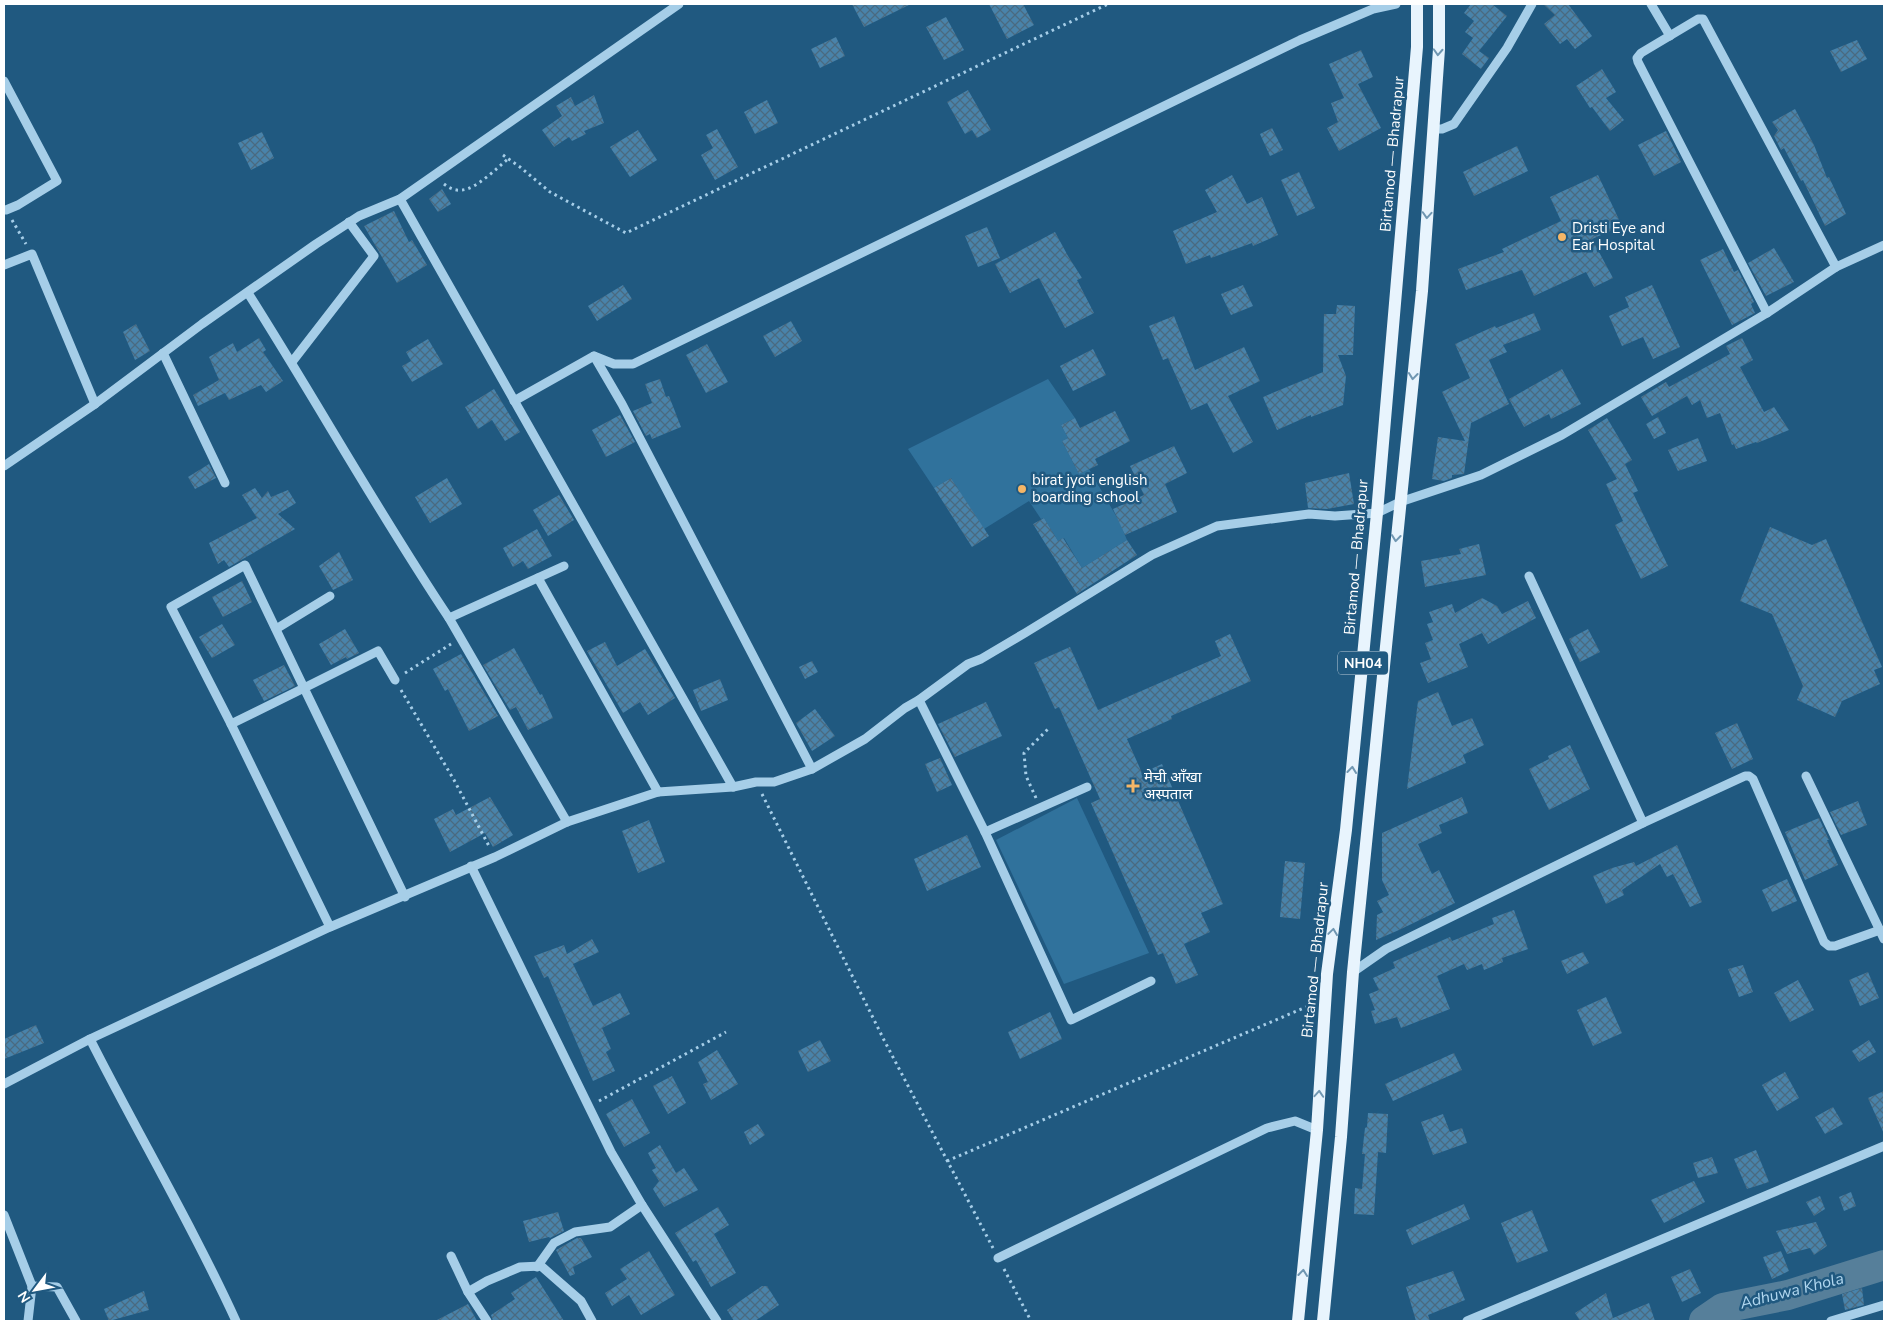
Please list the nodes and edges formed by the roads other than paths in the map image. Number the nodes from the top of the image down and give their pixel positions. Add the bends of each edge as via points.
1 (679, 4) edge
2 (1396, 4) edge
3 (1417, 4) edge
4 (1439, 4) edge
5 (1532, 4) edge
6 (1651, 4) edge
7 (1670, 36) junction
8 (4, 81) edge
9 (1433, 130) junction
10 (1407, 174) junction
11 (1430, 174) junction
12 (400, 200) junction
13 (6, 210) road end
14 (349, 222) junction
15 (1884, 244) edge
16 (4, 265) edge
17 (1836, 267) junction
18 (248, 293) junction
19 (1767, 313) junction
20 (163, 353) junction
21 (594, 356) junction
22 (292, 362) junction
23 (514, 401) junction
24 (95, 404) junction
25 (4, 466) edge
26 (225, 483) dead end
27 (1400, 502) junction
28 (1377, 513) junction
29 (564, 566) dead end
30 (1529, 576) dead end
31 (538, 578) junction
32 (330, 596) dead end
33 (449, 618) junction
34 (276, 629) junction
35 (395, 680) road end
36 (304, 688) junction
37 (920, 700) junction
38 (231, 724) junction
39 (812, 769) junction
40 (1806, 776) dead end
41 (733, 787) junction
42 (1087, 787) dead end
43 (658, 792) junction
44 (567, 822) junction
45 (1643, 823) junction
46 (1346, 830) junction
47 (985, 832) junction
48 (1366, 836) junction
49 (471, 866) junction
50 (405, 897) junction
51 (330, 927) junction
52 (1882, 934) edge
53 (1353, 972) junction
54 (1151, 981) dead end
55 (90, 1039) junction
56 (4, 1084) edge
57 (1317, 1130) junction
58 (1884, 1146) edge
59 (642, 1205) junction
60 (4, 1215) edge
61 (452, 1256) dead end
62 (998, 1258) road end
63 (537, 1267) junction
64 (32, 1286) junction
65 (468, 1292) junction
66 (1884, 1305) edge
67 (28, 1321) edge
68 (76, 1321) edge
69 (236, 1321) edge
70 (488, 1321) edge
71 (592, 1321) edge
72 (717, 1321) edge
73 (1298, 1321) edge
74 (1323, 1321) edge
75 (1467, 1321) edge
76 (1831, 1321) edge

1 - 12 street
2 - 21 street via 1373,9 1300,40 633,364 614,364
3 - 10 main road, Birtamod — Bhadrapur / NH04 via 1417,48
4 -> 9 main road, NH04
5 - 9 street via 1507,48 1454,124
6 - 7 street
7 - 17 street via 1698,19 1703,18 1706,22
7 - 19 street via 1641,53 1638,62
8 - 13 street via 57,181
9 - 11 main road, NH04
10 - 11 main road
10 - 28 main road, Birtamod — Bhadrapur / NH04
11 -> 27 main road, NH04 via 1422,291
12 - 14 street
12 - 23 street
14 - 18 street
14 - 22 street via 374,256
15 - 17 street
16 - 24 street via 32,254
17 - 19 street
18 - 20 street
18 - 22 street
19 - 27 street via 1562,434 1481,475
20 - 24 street
20 - 26 street
21 - 23 street
21 - 39 street
22 - 33 street
23 - 41 street
24 - 25 street
27 - 28 street
27 -> 48 main road, NH04
28 - 37 street via 1309,514 1217,526 1152,555 968,664
46 -> 28 main road, Birtamod — Bhadrapur / NH04
29 - 31 street
30 - 45 street
31 - 33 street
31 - 43 street
32 - 34 street
33 - 44 street
34 - 36 street
34 - 38 street via 245,565 171,607
35 - 36 street via 378,651
36 - 38 street
36 - 50 street
37 - 39 street via 865,740
37 - 47 street
38 - 51 street
39 - 41 street via 774,782
40 - 52 street
41 - 43 street
42 - 47 street
43 - 44 street
44 - 49 street
45 - 52 street via 1749,776 1824,942 1835,946
45 - 53 street via 1386,949
46 - 48 main road
57 -> 46 main road, Birtamod — Bhadrapur / NH04 via 1327,974
47 - 54 street via 1071,1020
48 - 53 main road, NH04
49 - 50 street
49 - 59 street via 611,1152
50 - 51 street
51 - 55 street
53 - 74 main road, NH04
55 - 56 street
55 - 69 street via 128,1116 210,1265
57 - 62 street via 1295,1121 1267,1128
73 -> 57 main road, Birtamod — Bhadrapur / NH04
58 - 75 street
59 - 63 street via 610,1227 575,1232 554,1242
59 - 72 street
60 - 64 street
61 - 65 street
63 - 65 street via 520,1268
63 - 71 street via 541,1266 581,1301
64 - 67 street
64 - 68 street via 57,1287
65 - 70 street
66 - 76 street

